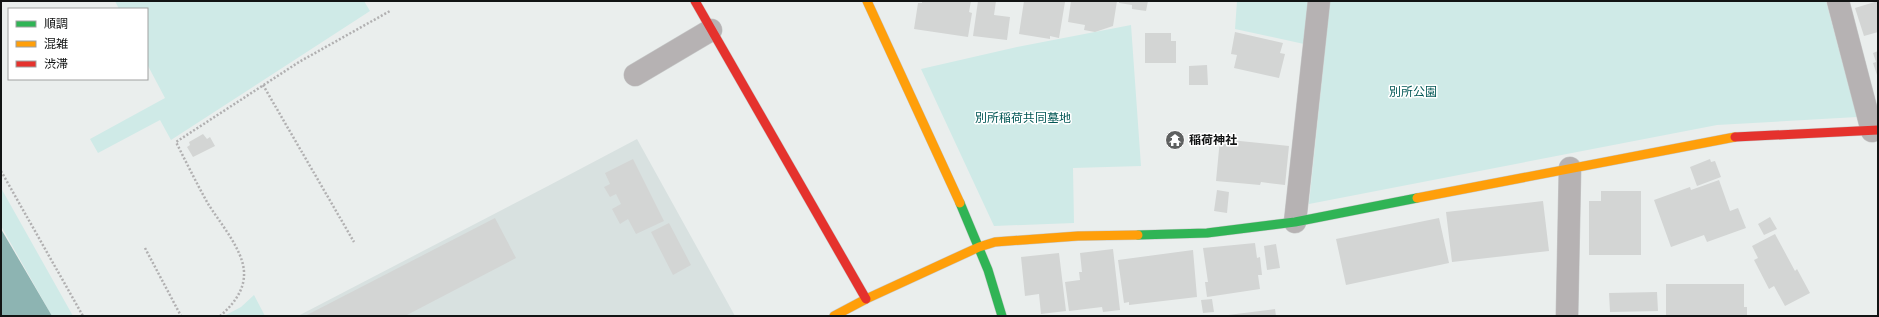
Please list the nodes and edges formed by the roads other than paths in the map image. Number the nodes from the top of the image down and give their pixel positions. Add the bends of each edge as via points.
1 (695, 1) edge
2 (867, 1) edge
3 (1319, 1) edge
4 (1838, 1) edge
5 (711, 30) junction
6 (635, 74) dead end
7 (1875, 131) edge
8 (1570, 168) junction
9 (1295, 222) junction
10 (979, 247) junction
11 (866, 299) junction
12 (834, 316) edge
13 (1002, 316) edge
14 (1567, 316) edge

1 - 5 street
2 - 10 street
3 - 9 street
4 - 7 street
5 - 6 street
5 - 11 street
7 - 8 street via 1743,135
8 - 9 street
8 - 14 street
9 - 10 street via 1207,233 1078,236 995,242
10 - 11 street
10 - 13 street via 1000,302
11 - 12 street

